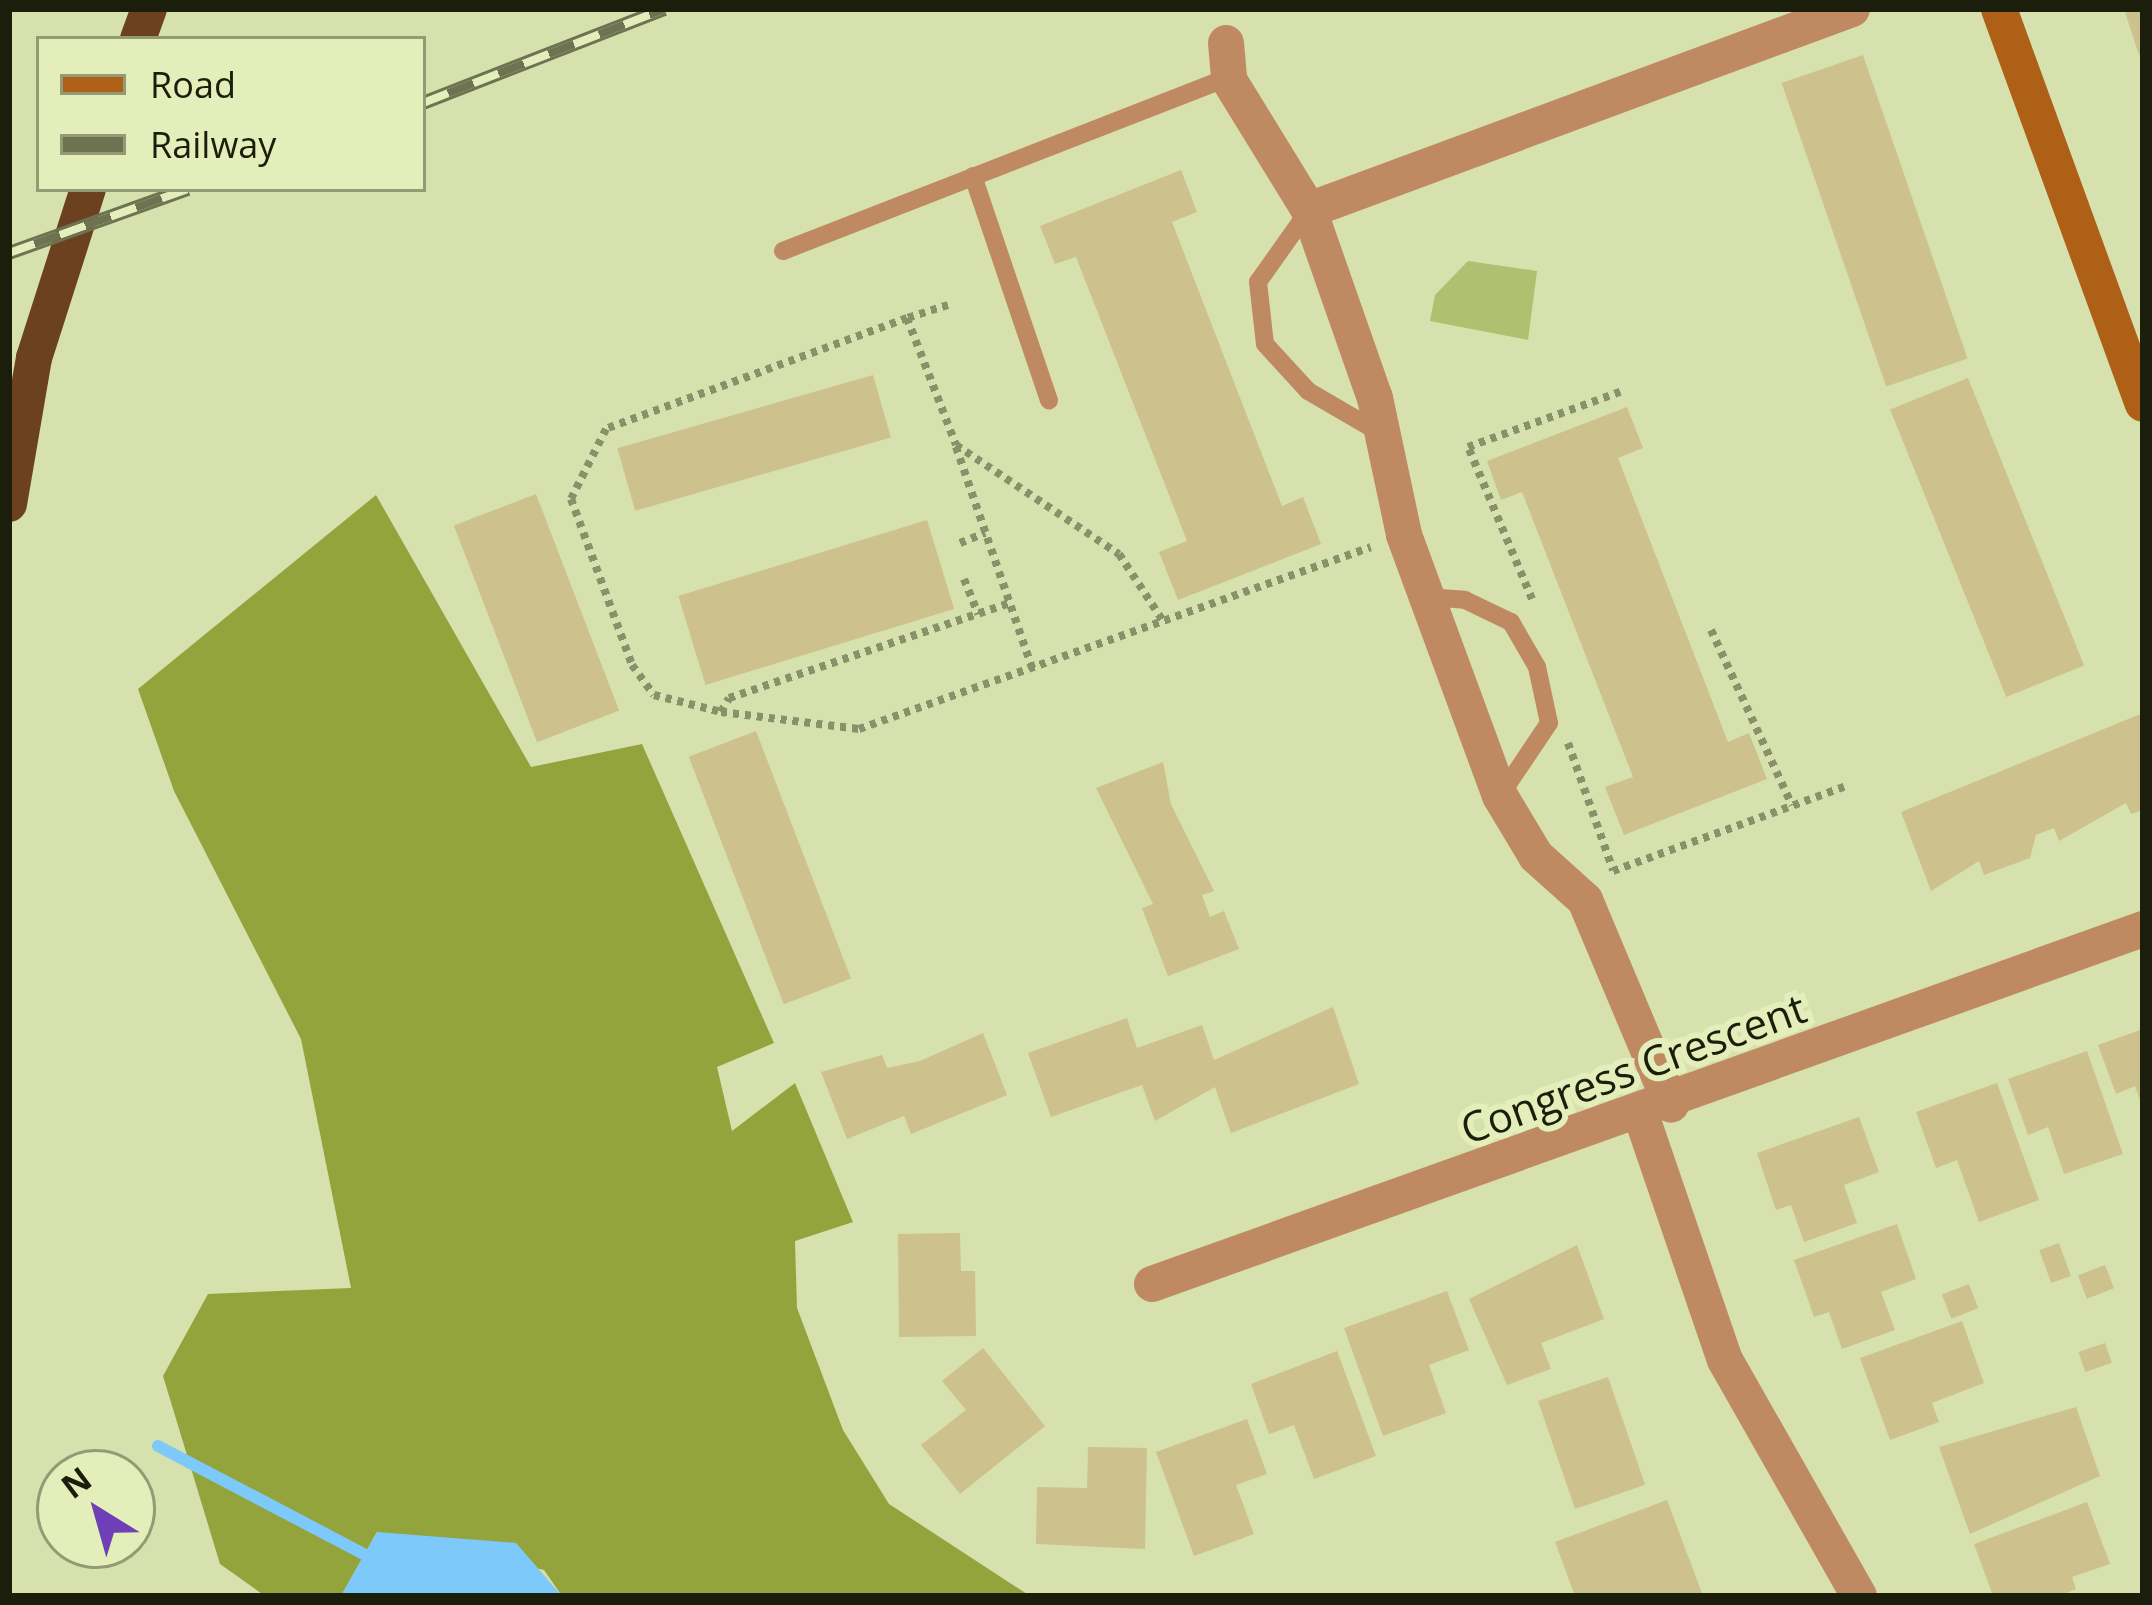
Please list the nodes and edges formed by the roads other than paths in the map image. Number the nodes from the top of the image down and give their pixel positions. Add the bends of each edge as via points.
1 (1852, 9) edge
2 (1999, 9) edge
3 (1227, 60) joint
4 (973, 176) junction
5 (87, 192) edge
6 (1309, 210) junction
7 (783, 251) dead end
8 (1049, 400) dead end
9 (2143, 404) edge
10 (1375, 430) junction
11 (9, 504) edge
12 (1426, 597) junction
13 (1500, 796) junction
14 (2143, 929) edge
15 (1656, 1110) junction
16 (1151, 1284) dead end
17 (1859, 1596) edge

1 - 6 street
2 - 9 street
3 - 4 lane
3 - 6 street
4 - 7 lane
4 - 8 lane
5 - 11 highway via 34,358
6 - 10 street via 1376,398
6 - 10 lane via 1258,282 1265,344 1308,391
10 - 12 street
12 - 13 street
12 - 13 lane via 1465,600 1510,622 1537,667 1549,723
13 - 15 street via 1609,944
14 - 15 street, Congress Crescent
15 - 16 street, Congress Crescent
15 - 17 street via 1725,1360

